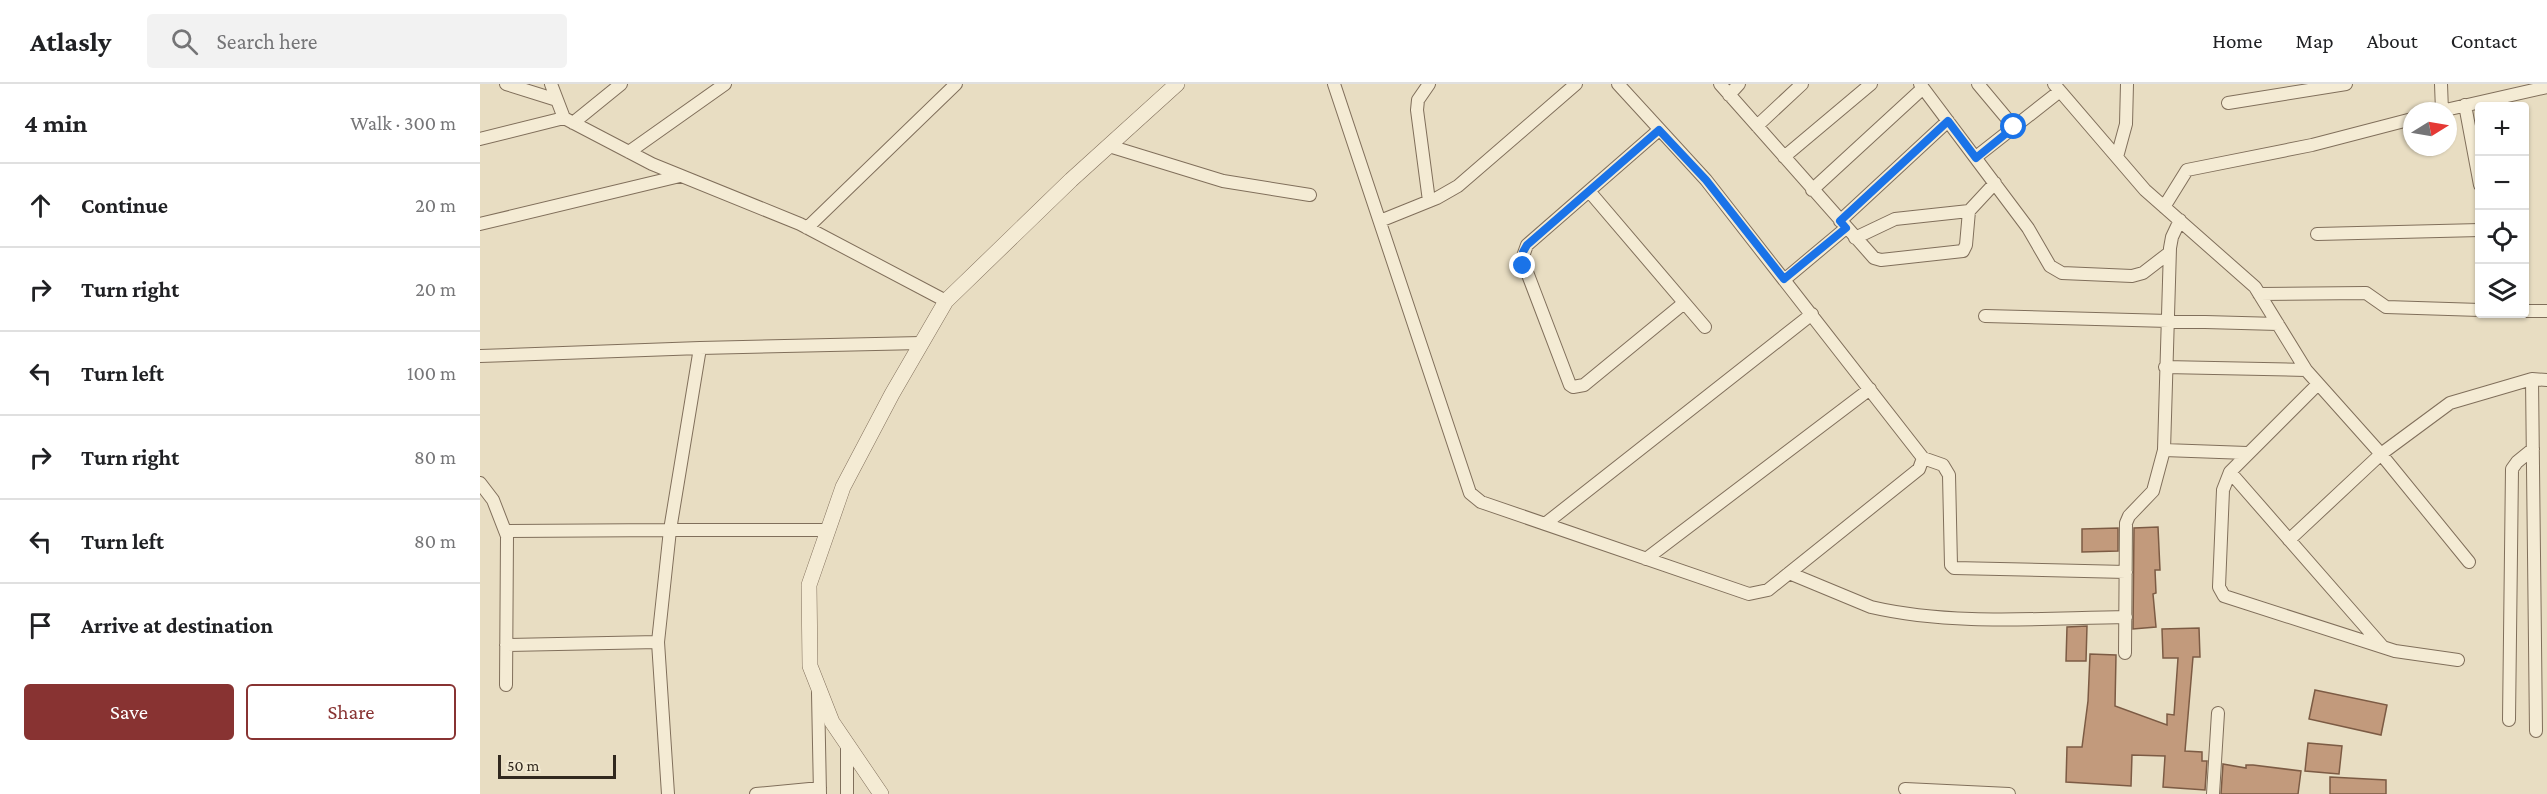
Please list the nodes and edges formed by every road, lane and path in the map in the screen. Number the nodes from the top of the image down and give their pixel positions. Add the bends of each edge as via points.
1 (506, 84) edge
2 (551, 84) edge
3 (621, 84) edge
4 (725, 84) edge
5 (956, 84) edge
6 (1334, 84) edge
7 (1429, 84) edge
8 (1576, 84) edge
9 (1618, 84) edge
10 (1720, 84) edge
11 (1739, 84) edge
12 (1802, 84) edge
13 (1871, 84) edge
14 (1978, 84) edge
15 (2127, 84) edge
16 (2346, 84) edge
17 (2441, 84) edge
18 (1172, 86) edge
19 (1922, 86) edge
20 (2057, 87) edge
21 (2547, 87) edge
22 (1729, 94) junction
23 (557, 100) junction
24 (2442, 102) edge
25 (2228, 103) dead end
26 (2465, 105) junction
27 (2457, 107) edge
28 (569, 121) junction
29 (1948, 121) junction
30 (2403, 121) edge
31 (1757, 126) junction
32 (2014, 127) junction
33 (1659, 130) junction
34 (480, 139) edge
35 (1109, 146) junction
36 (629, 153) junction
37 (1784, 157) junction
38 (1976, 158) junction
39 (2117, 158) junction
40 (2475, 158) edge
41 (680, 176) junction
42 (1995, 183) junction
43 (1812, 190) junction
44 (1589, 191) junction
45 (1310, 195) dead end
46 (1429, 201) junction
47 (2164, 207) junction
48 (1969, 212) junction
49 (2180, 220) junction
50 (1380, 221) junction
51 (480, 224) edge
52 (1843, 224) junction
53 (807, 228) junction
54 (2475, 231) edge
55 (2317, 234) dead end
56 (1855, 238) junction
57 (2169, 253) junction
58 (1784, 279) junction
59 (2259, 294) junction
60 (946, 301) junction
61 (1684, 303) junction
62 (2475, 310) edge
63 (2529, 311) edge
64 (2547, 311) edge
65 (1812, 314) junction
66 (1985, 316) dead end
67 (2168, 321) junction
68 (2278, 324) junction
69 (1705, 327) dead end
70 (921, 343) junction
71 (700, 348) junction
72 (480, 356) edge
73 (2165, 368) junction
74 (2306, 370) junction
75 (2532, 379) junction
76 (2547, 380) edge
77 (2318, 384) junction
78 (1870, 389) junction
79 (2533, 449) junction
80 (2164, 450) junction
81 (2247, 453) junction
82 (2381, 454) junction
83 (1923, 458) junction
84 (2230, 472) junction
85 (480, 483) edge
86 (1545, 524) junction
87 (670, 530) junction
88 (828, 530) junction
89 (2547, 530) edge
90 (506, 531) junction
91 (2534, 531) junction
92 (2289, 540) junction
93 (1646, 559) junction
94 (2469, 562) dead end
95 (2126, 572) junction
96 (1790, 573) junction
97 (2126, 617) junction
98 (658, 642) junction
99 (507, 645) junction
100 (2383, 647) junction
101 (2125, 653) dead end
102 (2458, 660) dead end
103 (506, 685) dead end
104 (818, 687) junction
105 (2218, 713) dead end
106 (2509, 720) dead end
107 (2536, 731) dead end
108 (847, 743) junction
109 (1905, 789) dead end
110 (820, 791) edge
111 (668, 794) edge
112 (756, 794) edge
113 (847, 794) edge
114 (882, 794) edge
115 (2009, 794) edge
116 (2213, 794) edge

1 - 23 street
2 - 23 street
3 - 28 street
4 - 36 street
5 - 53 street
6 - 50 street
7 - 46 street via 1418,100 1417,110
8 - 46 street via 1458,186
9 - 33 street
10 - 22 street
11 - 22 street
12 - 31 street
13 - 37 street
14 - 32 street
15 - 39 street via 2126,124
16 - 25 street
17 - 24 street
18 - 35 street
19 - 29 street
19 - 43 street
20 - 32 street
20 - 39 street
21 - 26 street
22 - 31 street
23 - 28 street
26 - 27 street
26 - 40 street
28 - 34 street
28 - 36 street
29 - 38 street
29 - 52 street
30 - 47 street via 2312,146 2187,170
31 - 37 street
32 - 38 street
33 - 44 street
33 - 58 street via 1706,180
35 - 45 street via 1223,181
35 - 60 street
36 - 41 street
37 - 43 street
38 - 42 street
39 - 47 street
41 - 51 street
41 - 53 street
42 - 48 street
42 - 57 street via 2050,266 2062,273 2132,276 2143,273
43 - 52 street
44 - 61 street
44 - 61 street via 1527,245 1522,259 1569,384 1584,385
46 - 50 street
47 - 49 street
48 - 56 street via 1895,219
48 - 56 street via 1966,245 1960,253 1881,260 1869,254
49 - 57 street
49 - 59 street
50 - 86 street via 1470,494 1481,502
52 - 56 street
52 - 58 street
53 - 60 street
54 - 55 street
57 - 67 street
58 - 65 street
59 - 62 street via 2366,293 2386,307
59 - 68 street
60 - 70 street
61 - 69 street
63 - 64 street
65 - 78 street
65 - 86 street
66 - 67 street
67 - 68 street
67 - 73 street
68 - 74 street
70 - 71 street
70 - 88 street via 843,486
71 - 72 street
71 - 87 street
73 - 74 street
73 - 80 street
74 - 77 street
75 - 76 street
75 - 79 street
75 - 82 street via 2454,400
77 - 81 street
77 - 82 street
78 - 83 street
78 - 93 street
79 - 91 street
79 - 106 street via 2512,469
80 - 81 street
80 - 95 street via 2157,484 2126,523
81 - 84 street
82 - 92 street
82 - 94 street
83 - 95 street via 1943,465 1949,475 1954,568
83 - 96 street via 1919,469
84 - 92 street
84 - 100 street via 2223,490 2220,592
85 - 90 street via 493,500
86 - 93 street
87 - 88 street
87 - 90 street
87 - 98 street
88 - 104 street via 809,585 810,666
89 - 91 street
90 - 99 street
91 - 107 street
92 - 100 street
93 - 96 street via 1749,594 1768,590
95 - 97 street
96 - 97 street via 1883,610 1952,618
97 - 101 street
98 - 99 street
98 - 111 street
99 - 103 street
100 - 102 street
104 - 108 street via 832,722
104 - 110 street
105 - 116 street
108 - 113 street
108 - 114 street
109 - 115 street
110 - 112 street

